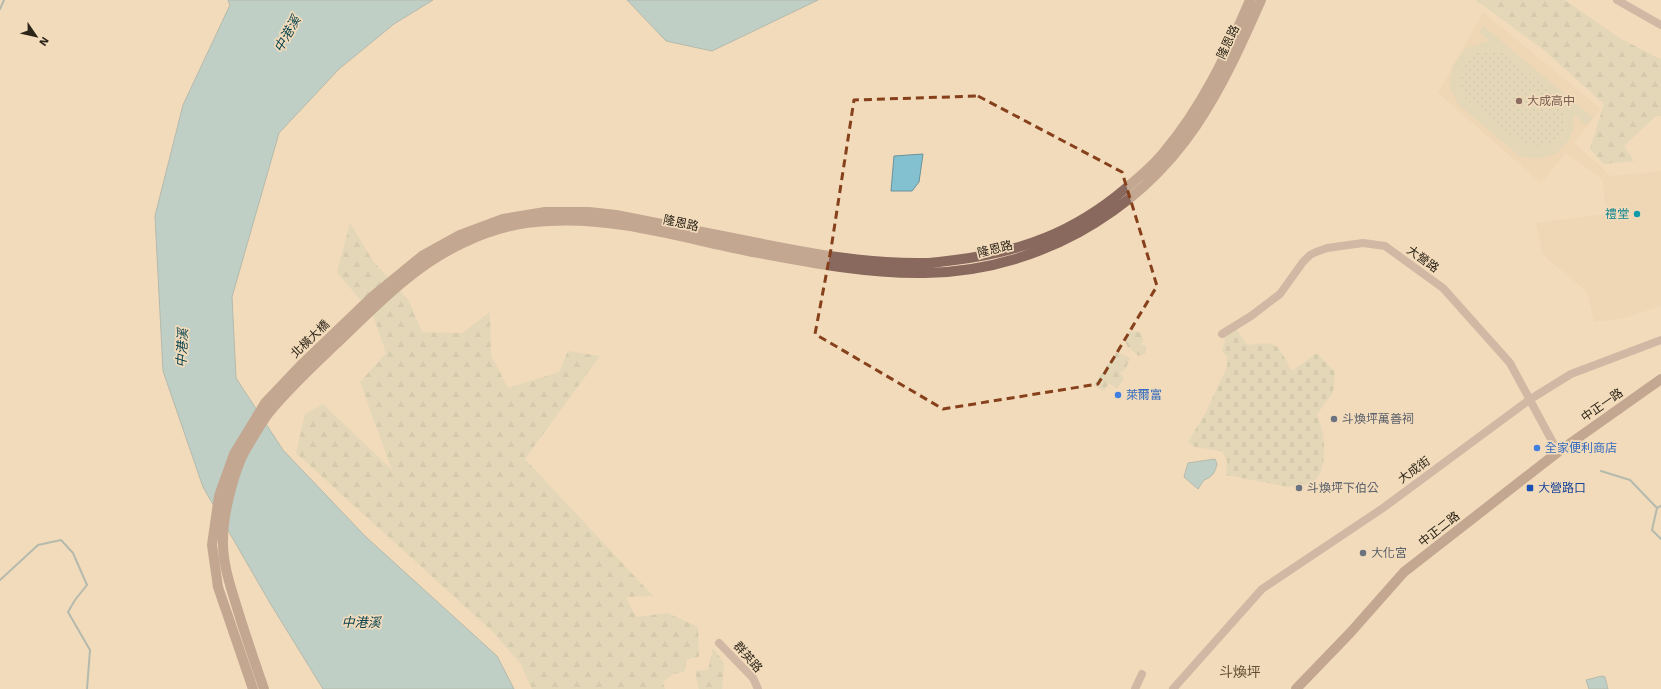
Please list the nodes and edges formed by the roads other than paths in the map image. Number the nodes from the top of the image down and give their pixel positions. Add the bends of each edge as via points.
1 (1250, 0) edge
2 (1261, 0) edge
3 (1617, 0) edge
4 (1661, 25) edge
5 (615, 219) joint
6 (874, 266) junction
7 (1222, 334) dead end
8 (1661, 340) edge
9 (1661, 379) edge
10 (1529, 400) junction
11 (1558, 452) junction
12 (719, 643) dead end
13 (245, 650) junction
14 (1142, 674) dead end
15 (253, 689) edge
16 (264, 689) edge
17 (758, 689) edge
18 (1135, 689) edge
19 (1173, 689) edge
20 (1296, 689) edge

1 - 6 main road, 隆恩路 via 1231,45 1187,122 1163,153 1108,204 1077,224 1039,241 1009,250 926,263
2 - 6 main road, 隆恩路 via 1218,92 1195,128 1170,160 1143,188 1114,212 1081,232 1043,249 991,264 927,273
3 - 4 street
5 - 6 main road, 隆恩路
5 - 13 main road, 北橫大橋 via 589,212 545,212 503,219 460,235 422,256 374,296 265,403 234,454 219,496 212,545 218,587
7 - 10 street, 大營路 via 1280,294 1303,262 1316,252 1363,243 1385,246 1443,288 1510,363
8 - 10 street, 大成街 via 1571,374
9 - 11 main road, 中正一路
10 - 11 street, 大營路
10 - 19 street, 大成街 via 1383,508 1262,589
11 - 20 main road, 中正二路 via 1404,572
12 - 17 street, 群英路 via 754,678
13 - 15 main road
13 - 16 main road
14 - 18 street

